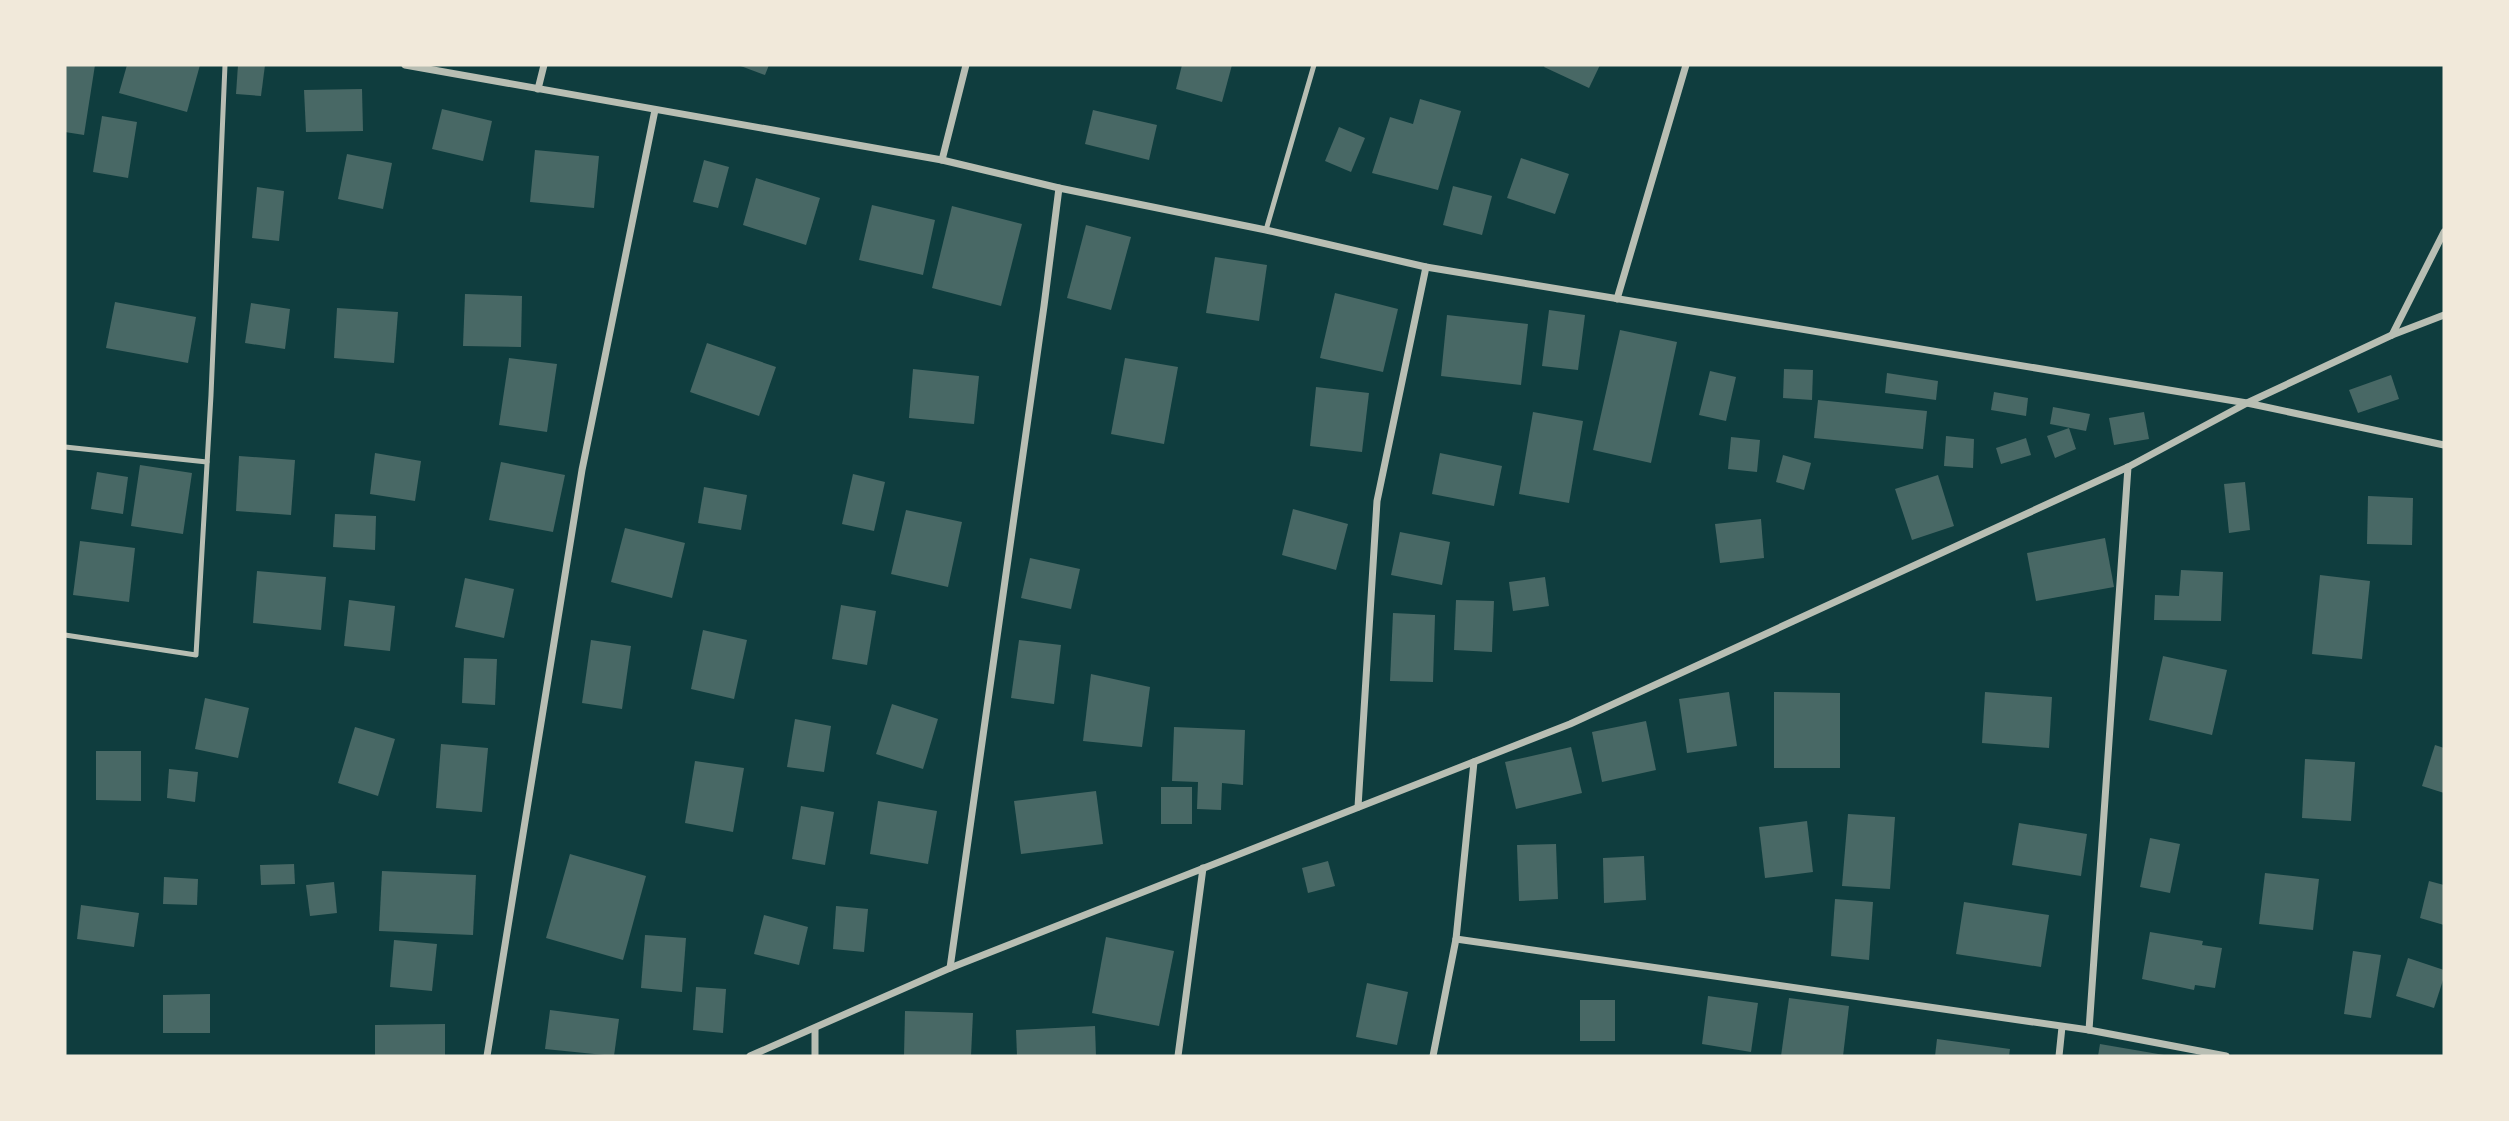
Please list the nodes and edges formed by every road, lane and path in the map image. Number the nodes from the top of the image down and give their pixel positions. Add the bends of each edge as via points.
1 (225, 65) edge
2 (405, 65) edge
3 (544, 65) edge
4 (966, 65) edge
5 (1314, 65) edge
6 (1686, 65) edge
7 (538, 89) junction
8 (655, 110) junction
9 (942, 160) junction
10 (1059, 188) junction
11 (1266, 230) junction
12 (2444, 232) edge
13 (1426, 267) junction
14 (1617, 299) junction
15 (2444, 315) edge
16 (2392, 335) junction
17 (2247, 403) junction
18 (2444, 445) edge
19 (65, 447) edge
20 (207, 462) junction
21 (2128, 467) junction
22 (65, 635) edge
23 (1474, 762) junction
24 (1358, 807) junction
25 (1203, 868) junction
26 (1456, 939) junction
27 (950, 968) junction
28 (2062, 1027) junction
29 (815, 1029) junction
30 (2089, 1030) junction
31 (487, 1056) edge
32 (750, 1056) edge
33 (815, 1056) edge
34 (1178, 1056) edge
35 (1433, 1056) edge
36 (2059, 1056) edge
37 (2226, 1056) edge

1 - 20 lane
2 - 7 street
3 - 7 street
4 - 9 street
5 - 11 lane
6 - 14 street
7 - 8 street
8 - 9 street
8 - 31 street via 582,470
9 - 10 street
10 - 11 street
10 - 27 street
11 - 13 street
12 - 16 street
13 - 14 street
13 - 24 street via 1377,501
14 - 17 street
15 - 16 street
16 - 17 street
17 - 18 street
17 - 21 street
19 - 20 lane
20 - 22 lane via 196,655
21 - 23 street via 1570,724
21 - 30 street
23 - 24 street
23 - 26 street
24 - 25 street
25 - 27 street
25 - 34 street
26 - 28 street
26 - 35 street
27 - 29 street
28 - 30 street
28 - 36 street
29 - 32 street
29 - 33 street
30 - 37 street

